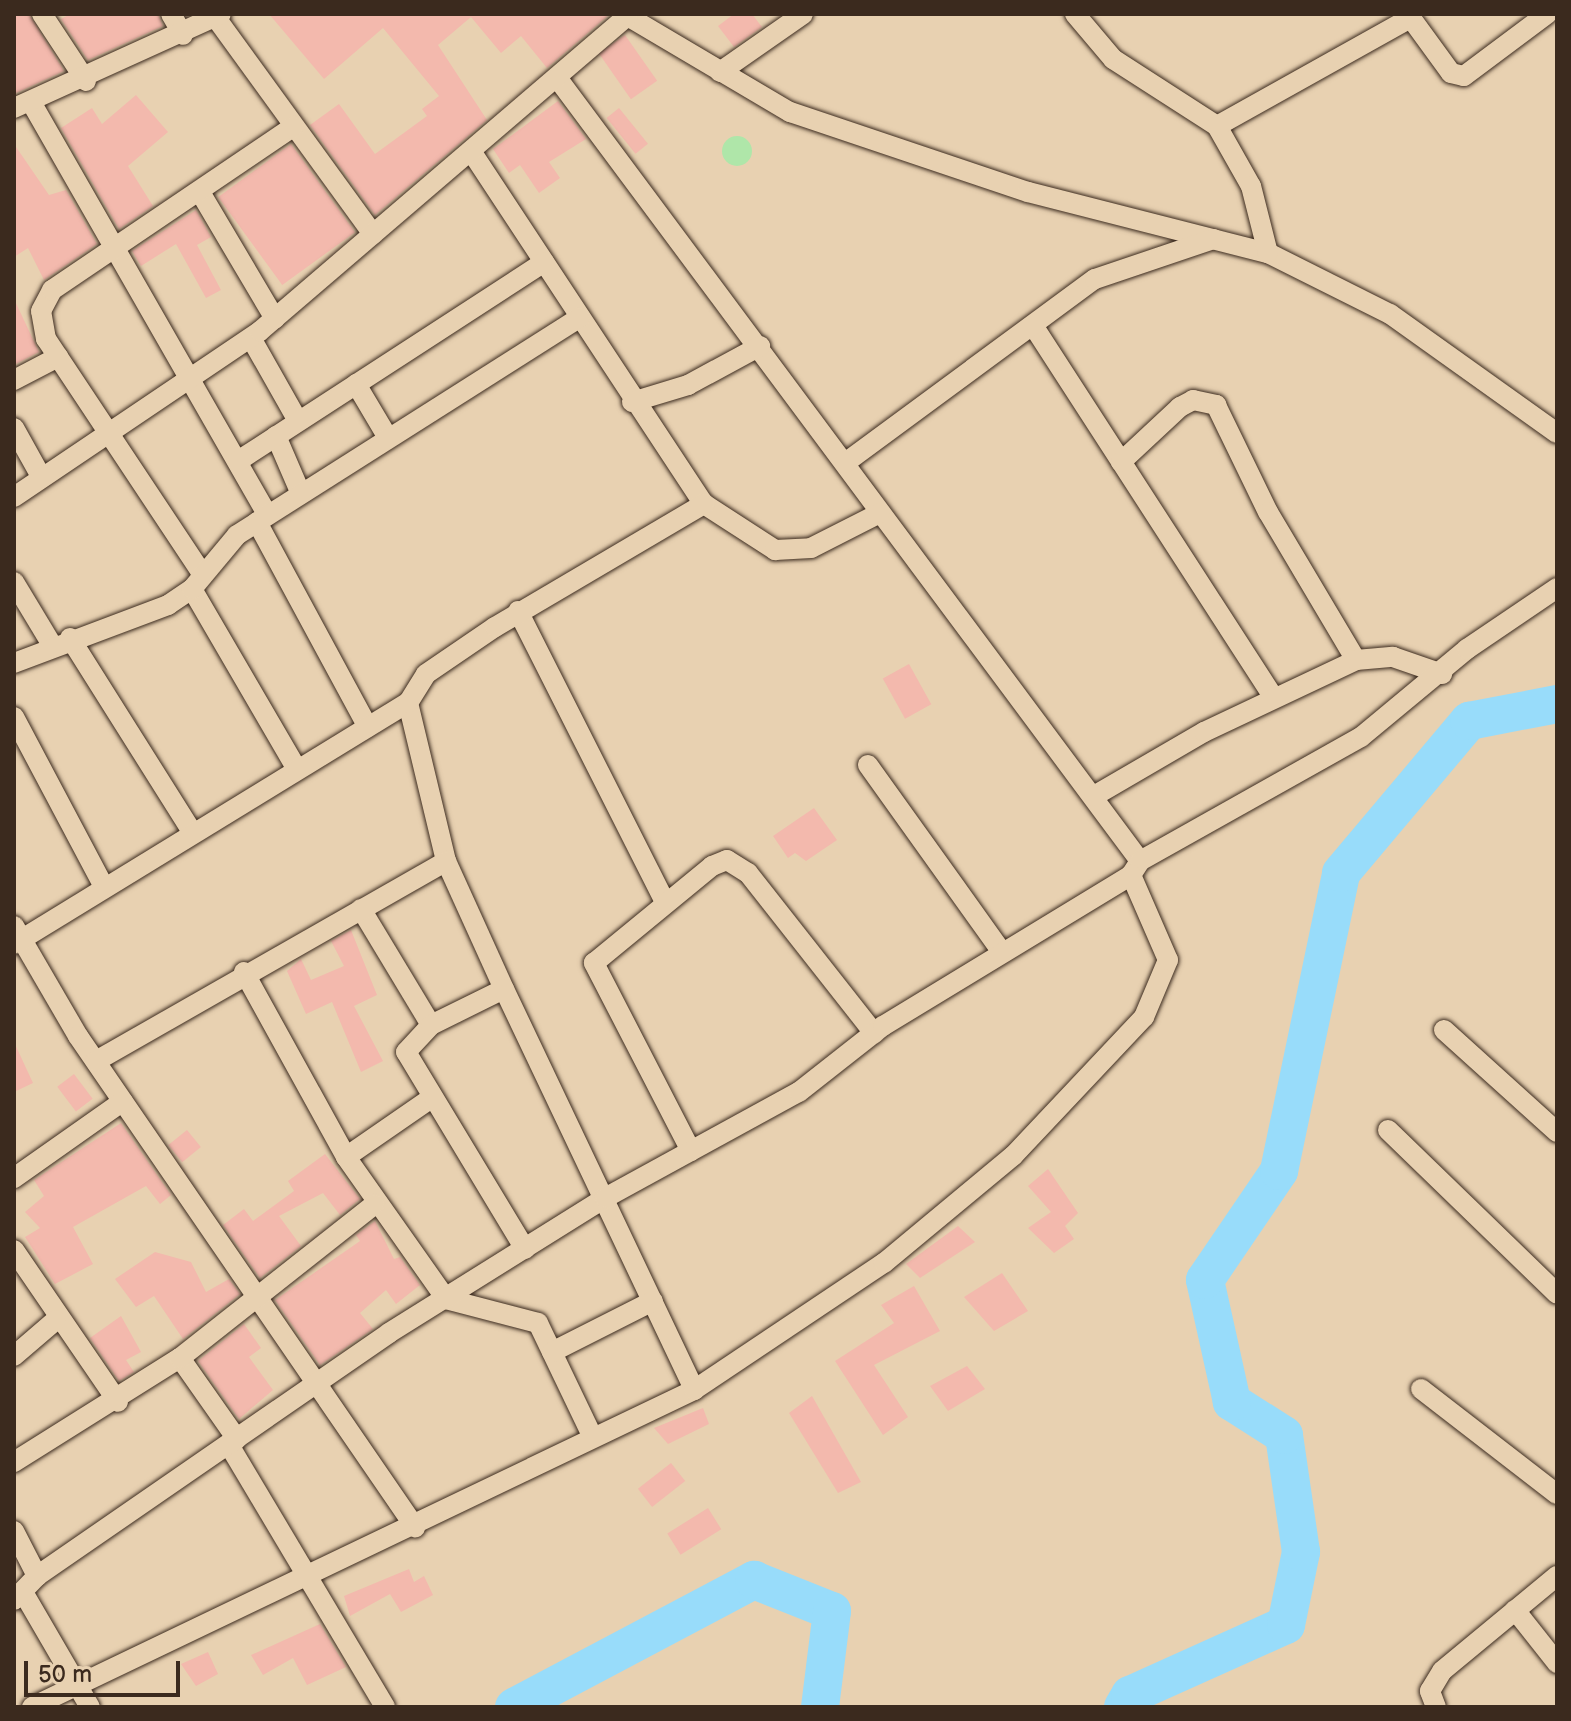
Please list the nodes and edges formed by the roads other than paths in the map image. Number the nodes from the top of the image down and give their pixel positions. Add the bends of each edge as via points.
1 (42, 14) edge
2 (171, 14) edge
3 (803, 14) edge
4 (1075, 14) edge
5 (1547, 14) edge
6 (626, 15) edge
7 (218, 16) edge
8 (1409, 16) edge
9 (183, 35) junction
10 (720, 72) junction
11 (558, 79) junction
12 (86, 81) junction
13 (22, 105) edge
14 (294, 126) junction
15 (1217, 126) junction
16 (471, 151) junction
17 (200, 192) junction
18 (373, 234) junction
19 (1213, 239) junction
20 (119, 246) junction
21 (1268, 253) junction
22 (544, 262) junction
23 (580, 317) junction
24 (275, 319) junction
25 (1034, 327) junction
26 (251, 338) junction
27 (760, 346) junction
28 (58, 357) junction
29 (14, 380) edge
30 (194, 380) junction
31 (356, 384) junction
32 (632, 402) junction
33 (298, 421) junction
34 (14, 428) edge
35 (1557, 433) edge
36 (107, 434) junction
37 (276, 436) junction
38 (388, 438) junction
39 (238, 461) junction
40 (1121, 462) junction
41 (845, 463) junction
42 (42, 478) junction
43 (301, 494) junction
44 (14, 497) edge
45 (704, 504) junction
46 (880, 513) junction
47 (262, 518) junction
48 (196, 581) junction
49 (14, 582) edge
50 (1557, 588) edge
51 (518, 611) junction
52 (61, 641) junction
53 (1356, 660) junction
54 (14, 663) edge
55 (1442, 674) junction
56 (1274, 698) junction
57 (408, 703) junction
58 (14, 717) edge
59 (368, 727) junction
60 (868, 765) dead end
61 (296, 768) junction
62 (1094, 796) junction
63 (192, 832) junction
64 (446, 861) junction
65 (1135, 868) junction
66 (104, 887) junction
67 (665, 902) junction
68 (361, 909) junction
69 (17, 936) edge
70 (1001, 951) junction
71 (244, 972) junction
72 (504, 989) junction
73 (431, 1025) junction
74 (1444, 1030) dead end
75 (874, 1033) junction
76 (96, 1061) junction
77 (430, 1099) junction
78 (123, 1101) junction
79 (1554, 1121) edge
80 (1388, 1130) dead end
81 (691, 1151) junction
82 (346, 1157) junction
83 (14, 1178) edge
84 (605, 1198) junction
85 (375, 1204) junction
86 (525, 1249) junction
87 (14, 1250) edge
88 (1557, 1294) edge
89 (257, 1298) junction
90 (446, 1299) junction
91 (653, 1301) junction
92 (56, 1320) junction
93 (552, 1352) junction
94 (14, 1356) edge
95 (180, 1358) junction
96 (314, 1382) junction
97 (1421, 1389) dead end
98 (694, 1390) junction
99 (118, 1402) junction
100 (593, 1438) junction
101 (233, 1442) junction
102 (14, 1462) edge
103 (1557, 1494) edge
104 (415, 1527) junction
105 (14, 1531) edge
106 (312, 1576) junction
107 (1557, 1576) edge
108 (25, 1589) edge
109 (1515, 1610) junction
110 (1557, 1663) edge
111 (78, 1685) junction
112 (32, 1707) edge
113 (90, 1707) edge
114 (385, 1707) edge
115 (1436, 1707) edge

1 - 12 street
2 - 9 street
3 - 10 street
4 - 15 street via 1113,59
5 - 8 street via 1464,76 1451,73
6 - 10 street
6 - 11 street
7 - 9 street
7 - 14 street
8 - 15 street
9 - 12 street
10 - 19 street via 790,112 901,150 1028,192
11 - 16 street
11 - 27 street
12 - 13 street
13 - 20 street
14 - 17 street
14 - 18 street
15 - 21 street via 1251,186
16 - 18 street
16 - 22 street
17 - 20 street
17 - 24 street
18 - 24 street
19 - 21 street
19 - 25 street via 1095,279
20 - 28 street via 52,290 41,325
20 - 30 street
21 - 35 street via 1390,314
22 - 23 street
22 - 31 street
23 - 32 street
23 - 38 street
24 - 26 street
25 - 40 street
25 - 41 street
26 - 30 street
26 - 33 street
27 - 32 street via 688,385
27 - 41 street
28 - 29 street
28 - 36 street
30 - 36 street
30 - 39 street
31 - 33 street
31 - 38 street
32 - 45 street
33 - 37 street
34 - 42 street
36 - 42 street
36 - 48 street
37 - 39 street
37 - 43 street
38 - 43 street
39 - 47 street
40 - 53 street via 1180,407 1193,400 1216,405 1268,512
40 - 56 street
41 - 46 street
42 - 44 street
43 - 47 street
45 - 46 street via 775,550 811,548
45 - 51 street
46 - 62 street
47 - 48 street
47 - 59 street
48 - 52 street via 168,605
48 - 61 street
49 - 52 street
50 - 55 street
51 - 57 street via 426,674
51 - 67 street
52 - 54 street
52 - 63 street
53 - 55 street via 1393,657
53 - 56 street
55 - 65 street via 1361,737
56 - 62 street
57 - 59 street
57 - 64 street
58 - 66 street
59 - 61 street
60 - 70 street
61 - 63 street
62 - 65 street
63 - 66 street
64 - 68 street
64 - 72 street
65 - 70 street
65 - 98 street via 1168,960 1144,1017 1001,1166 884,1263
66 - 69 street
67 - 75 street via 727,860 748,873
67 - 81 street via 597,954 593,970
68 - 71 street
68 - 73 street
69 - 76 street
70 - 75 street
71 - 76 street
71 - 82 street
72 - 73 street
72 - 84 street
73 - 77 street via 406,1052
74 - 79 street
75 - 81 street via 799,1092
76 - 78 street
77 - 82 street
77 - 86 street
78 - 83 street
78 - 89 street
80 - 88 street
81 - 84 street
82 - 85 street
84 - 86 street
84 - 91 street
85 - 89 street
85 - 90 street
86 - 90 street
87 - 92 street
89 - 95 street
89 - 96 street
90 - 93 street via 532,1318
90 - 96 street
91 - 93 street
91 - 98 street
92 - 94 street
92 - 99 street
93 - 100 street
95 - 99 street
95 - 101 street
96 - 101 street
96 - 104 street
97 - 103 street
98 - 100 street
99 - 102 street
100 - 104 street
101 - 106 street
101 - 108 street
104 - 106 street
105 - 108 street
106 - 111 street
106 - 114 street
107 - 109 street
108 - 111 street
109 - 110 street
109 - 115 street via 1433,1682
111 - 112 street
111 - 113 street

